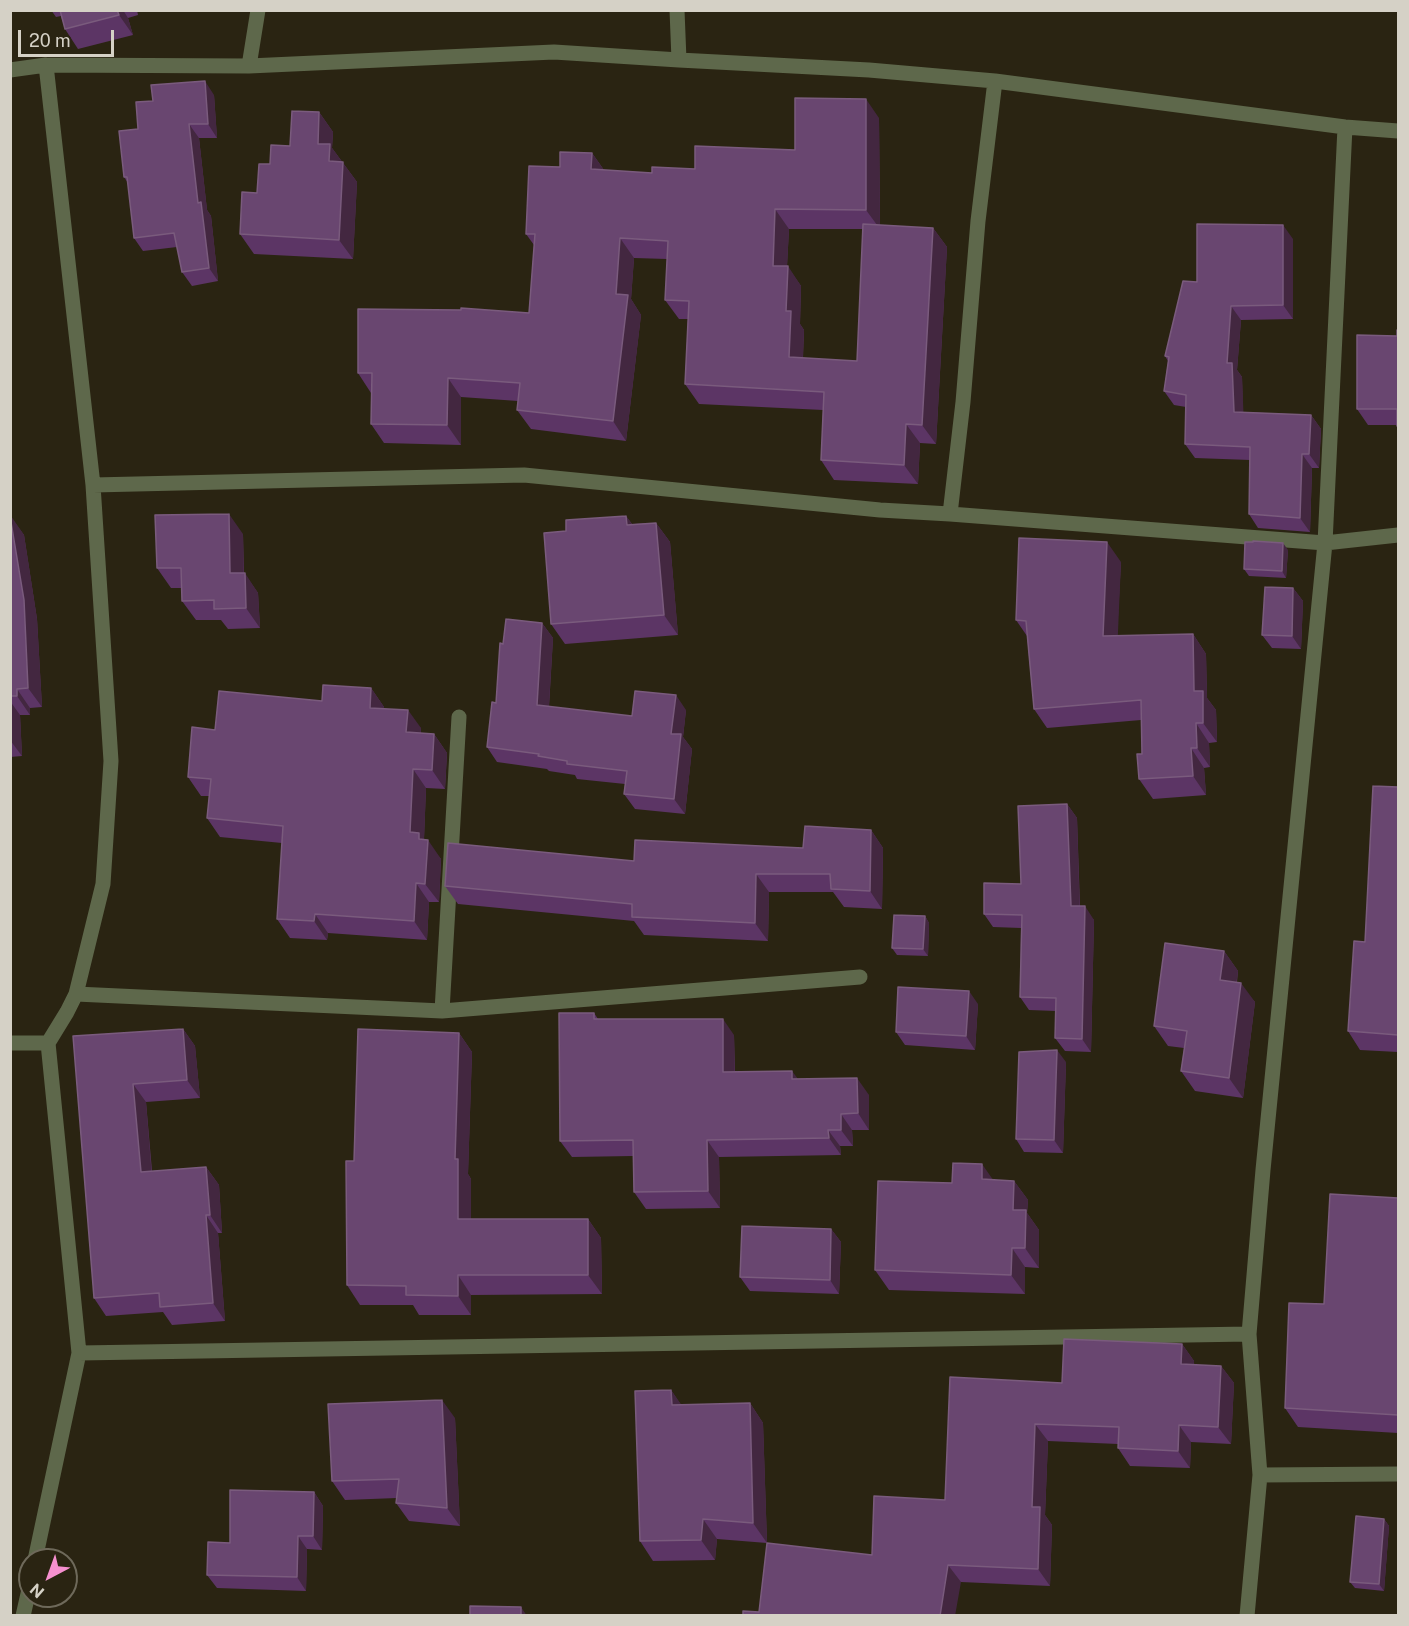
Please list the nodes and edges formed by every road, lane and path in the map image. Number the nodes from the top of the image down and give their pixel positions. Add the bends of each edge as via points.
1 (258, 10) edge
2 (677, 10) edge
3 (679, 60) junction
4 (46, 66) junction
5 (249, 66) junction
6 (10, 70) edge
7 (995, 81) junction
8 (1345, 128) junction
9 (1398, 131) edge
10 (93, 484) junction
11 (950, 514) junction
12 (1398, 535) edge
13 (1325, 543) junction
14 (459, 717) dead end
15 (860, 977) dead end
16 (76, 994) junction
17 (442, 1011) junction
18 (10, 1043) edge
19 (48, 1043) junction
20 (1249, 1334) junction
21 (80, 1353) junction
22 (1398, 1474) edge
23 (1260, 1475) junction
24 (38, 1548) edge
25 (1247, 1616) edge

1 - 5 street
2 - 3 street
3 - 5 street via 554,52
3 - 7 street
4 - 5 street
4 - 6 street
4 - 10 street
7 - 8 street
7 - 11 street
8 - 9 street
8 - 13 street
10 - 11 street via 524,475
10 - 16 street via 111,761 103,884
11 - 13 street
12 - 13 street
13 - 20 street
14 - 17 street
15 - 17 street
16 - 17 street
16 - 19 street
18 - 19 street
19 - 21 street
20 - 21 street
20 - 23 street
21 - 24 street
22 - 23 street
23 - 25 street

